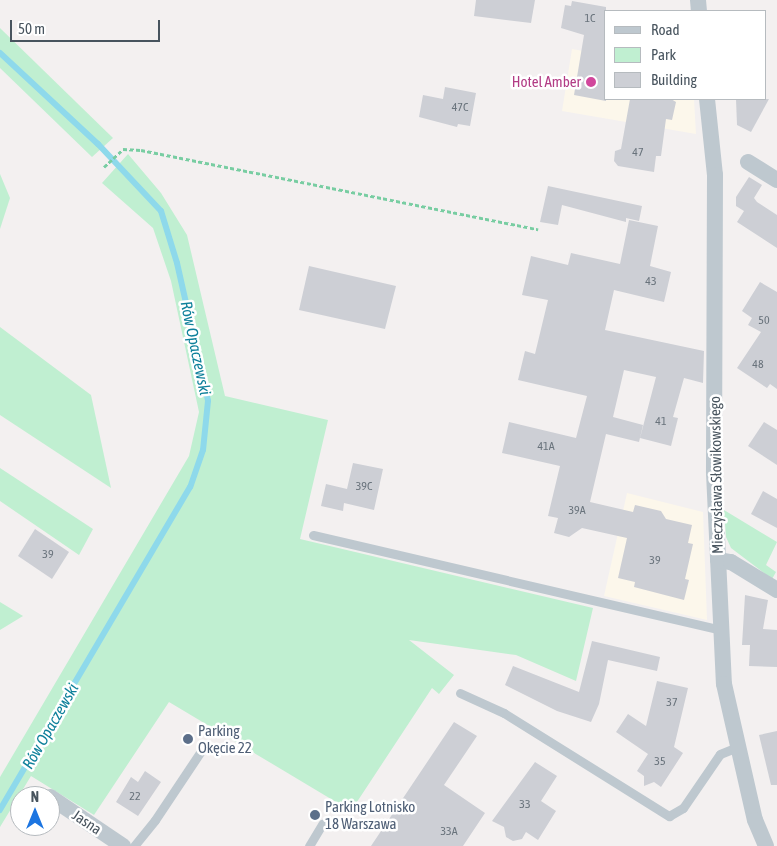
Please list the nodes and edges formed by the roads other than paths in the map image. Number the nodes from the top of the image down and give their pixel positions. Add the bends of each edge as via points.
1 (707, 100) edge
2 (748, 162) dead end
3 (777, 180) edge
4 (313, 535) dead end
5 (718, 560) junction
6 (777, 590) edge
7 (721, 630) junction
8 (460, 693) dead end
9 (205, 745) dead end
10 (737, 747) junction
11 (60, 804) edge
12 (322, 824) dead end
13 (124, 846) edge
14 (134, 846) edge
15 (309, 846) edge
16 (766, 846) edge

1 - 5 street, Mieczysława Słowikowskiego via 715,175 714,473
2 - 3 street
4 - 7 lane
5 - 6 street via 736,565
5 - 7 street, Mieczysława Słowikowskiego
7 - 10 street, Mieczysława Słowikowskiego via 724,684
8 - 10 lane via 504,713 668,816 683,808 720,754
9 - 14 lane
10 - 16 street, Mieczysława Słowikowskiego via 755,820
11 - 13 street, Jasna
12 - 15 lane

